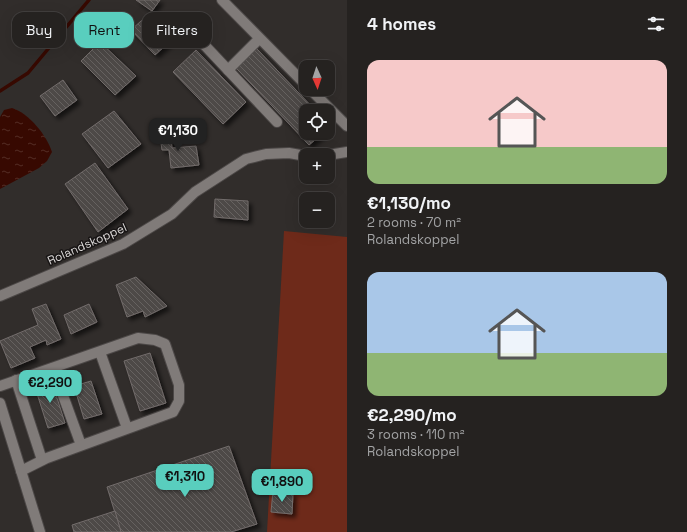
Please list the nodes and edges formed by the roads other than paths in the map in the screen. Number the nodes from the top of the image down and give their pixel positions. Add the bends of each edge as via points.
1 (222, 0) edge
2 (259, 39) junction
3 (207, 48) edge
4 (228, 70) junction
5 (299, 78) edge
6 (317, 96) edge
7 (276, 122) dead end
8 (347, 126) edge
9 (347, 152) edge
10 (335, 154) edge
11 (299, 155) edge
12 (0, 296) edge
13 (100, 352) junction
14 (53, 368) junction
15 (16, 380) junction
16 (0, 386) edge
17 (0, 403) edge
18 (127, 428) junction
19 (81, 445) junction
20 (42, 460) junction
21 (21, 471) junction
22 (40, 532) edge

1 - 2 street
2 - 4 street
2 - 5 street
3 - 4 street
4 - 7 street
6 - 8 street
9 - 10 street
11 - 12 street, Rolandskoppel via 266,154 246,159 195,192 172,214 123,244
13 - 14 street
13 - 18 street
13 - 18 street via 138,338 165,344 179,385 179,401 173,412
14 - 15 street
14 - 19 street
15 - 16 street
15 - 20 street
17 - 21 street
18 - 19 street
19 - 20 street
20 - 21 street
21 - 22 street

